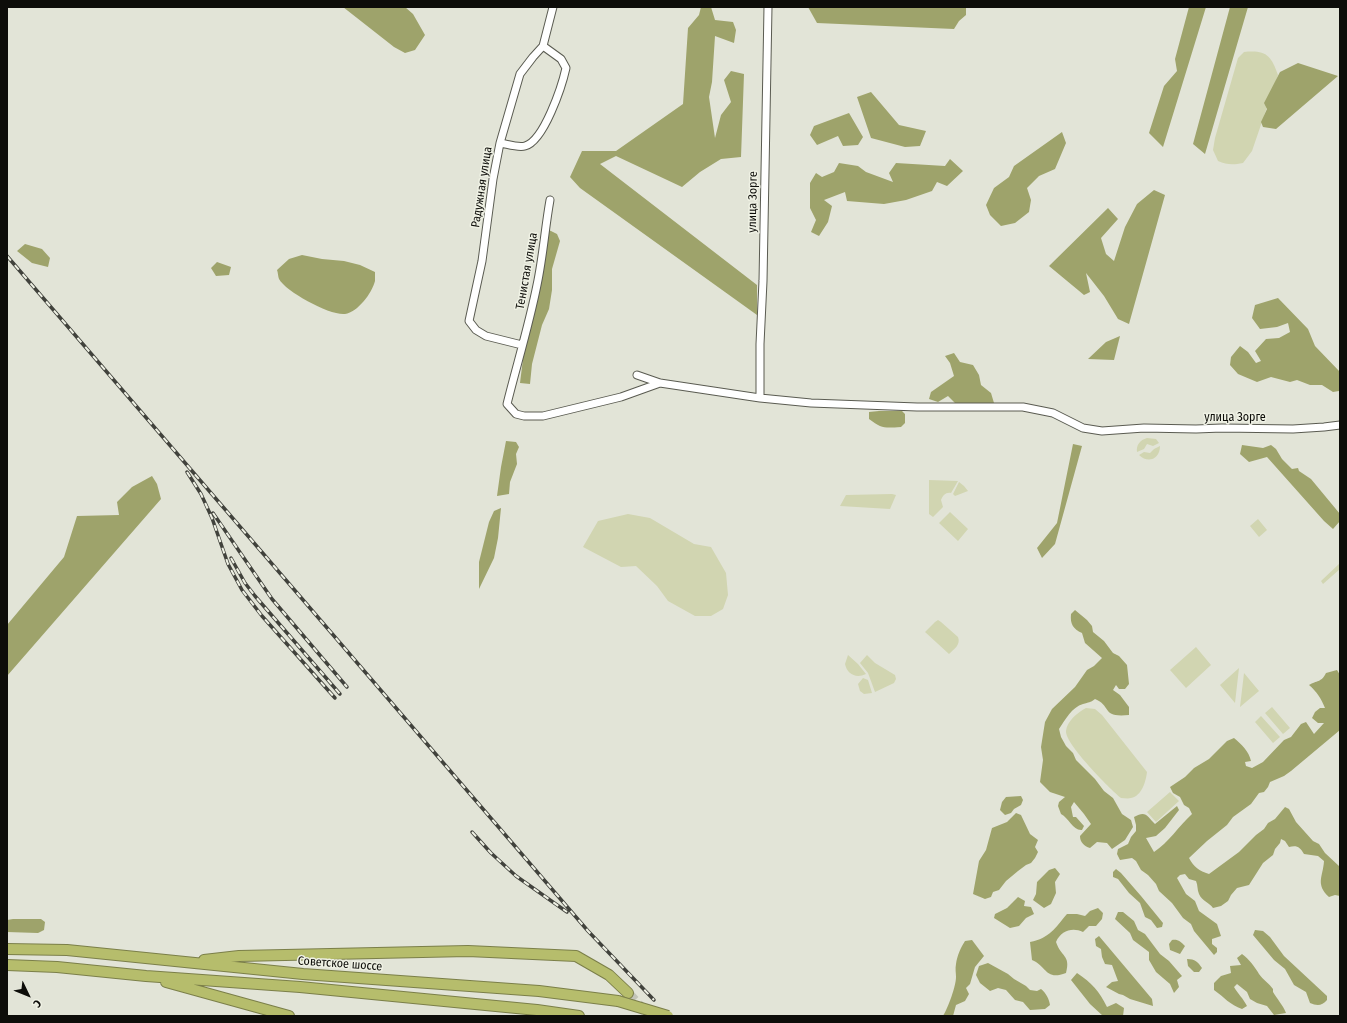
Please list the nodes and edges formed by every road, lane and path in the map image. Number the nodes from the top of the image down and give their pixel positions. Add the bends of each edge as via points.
1 (552, 7) edge
2 (768, 7) edge
3 (543, 46) junction
4 (500, 143) junction
5 (550, 200) dead end
6 (522, 345) junction
7 (636, 375) dead end
8 (660, 383) junction
9 (760, 398) junction
10 (1340, 425) edge
11 (7, 949) edge
12 (58, 950) junction
13 (186, 962) junction
14 (7, 965) edge
15 (56, 967) junction
16 (146, 976) junction
17 (628, 994) tunnel mouth
18 (289, 1016) edge
19 (579, 1016) edge
20 (668, 1016) edge

1 - 3 street, Радужная улица
2 - 9 street, улица Зорге
3 - 4 street, Радужная улица via 520,74
3 - 4 street via 561,59 566,68 555,103 536,139 525,146
4 - 6 street, Радужная улица via 492,180 482,261 469,321 476,330 486,336
5 - 6 street, Тенистая улица via 538,283
6 - 8 street, Тенистая улица via 507,404 516,414 543,416 620,397
7 - 8 street, улица Зорге
8 - 9 street, улица Зорге
9 - 10 street, улица Зорге via 811,403 917,407 1023,407 1053,413 1083,428 1102,431 1144,428 1293,429
11 - 12 highway, Советское шоссе
12 - 13 highway, Советское шоссе
12 - 15 highway
13 - 17 highway via 239,956 468,951 576,956 609,976
13 - 20 highway, Советское шоссе, bridge via 303,974 539,991 618,1000
14 - 15 highway
15 - 16 highway
16 - 18 highway
16 - 19 highway via 300,987

